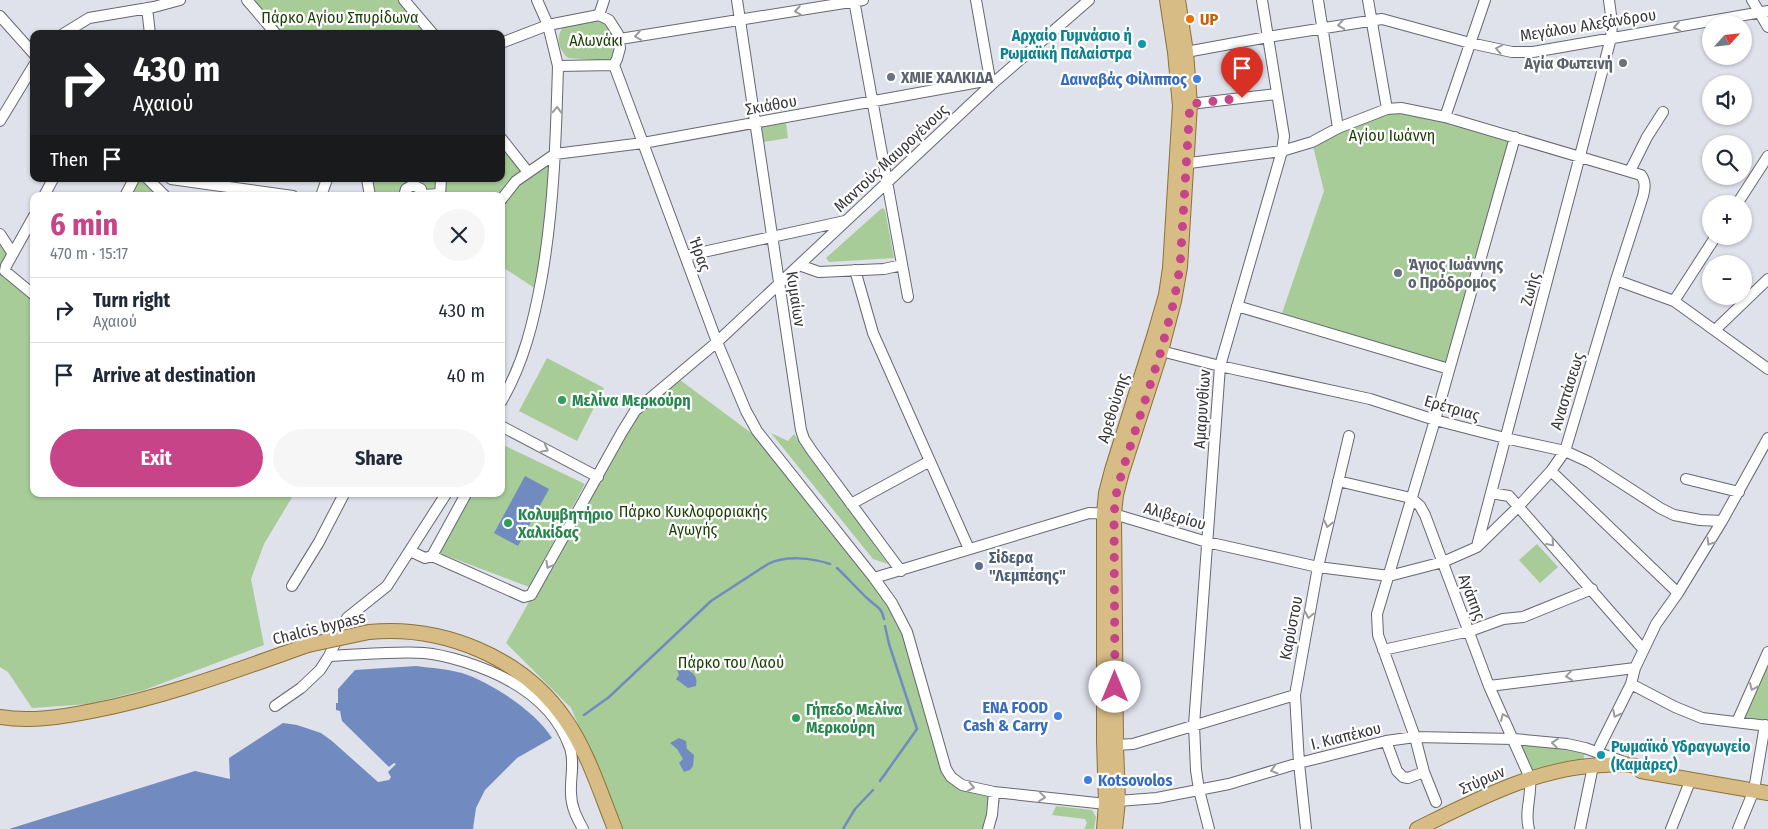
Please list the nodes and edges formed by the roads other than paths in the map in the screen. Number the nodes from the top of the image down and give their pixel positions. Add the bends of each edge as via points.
1 (180, 0) edge
2 (247, 0) edge
3 (404, 0) edge
4 (537, 0) edge
5 (604, 0) edge
6 (737, 0) edge
7 (857, 0) edge
8 (976, 0) edge
9 (1089, 0) edge
10 (1167, 0) edge
11 (1178, 0) edge
12 (1262, 0) edge
13 (1318, 0) edge
14 (1368, 0) edge
15 (1485, 0) edge
16 (1609, 0) edge
17 (1752, 0) edge
18 (147, 8) junction
19 (1764, 12) edge
20 (599, 15) junction
21 (0, 16) edge
22 (740, 20) junction
23 (1372, 20) junction
24 (548, 25) junction
25 (1768, 27) edge
26 (1323, 28) junction
27 (70, 30) edge
28 (150, 30) edge
29 (273, 30) edge
30 (429, 30) edge
31 (1268, 37) junction
32 (1612, 38) junction
33 (620, 39) junction
34 (505, 41) edge
35 (1470, 43) junction
36 (30, 50) edge
37 (1186, 52) junction
38 (614, 65) junction
39 (558, 66) junction
40 (30, 72) edge
41 (991, 82) junction
42 (1277, 94) junction
43 (872, 102) junction
44 (1190, 104) junction
45 (1386, 109) junction
46 (1663, 112) dead end
47 (1445, 117) junction
48 (0, 121) edge
49 (756, 122) junction
50 (1338, 128) junction
51 (1515, 137) junction
52 (505, 143) edge
53 (643, 143) junction
54 (1282, 151) junction
55 (555, 154) junction
56 (1580, 156) junction
57 (1768, 156) edge
58 (1181, 164) junction
59 (1630, 171) junction
60 (528, 172) junction
61 (151, 182) edge
62 (216, 182) edge
63 (887, 182) junction
64 (161, 192) edge
65 (271, 192) edge
66 (405, 192) edge
67 (421, 192) edge
68 (505, 194) edge
69 (1743, 195) edge
70 (846, 220) junction
71 (30, 223) edge
72 (0, 234) edge
73 (772, 237) junction
74 (1710, 245) edge
75 (13, 254) junction
76 (685, 256) junction
77 (799, 265) junction
78 (902, 265) junction
79 (855, 270) junction
80 (1768, 279) edge
81 (1616, 280) junction
82 (778, 284) junction
83 (30, 292) edge
84 (908, 297) dead end
85 (1674, 301) junction
86 (1237, 306) junction
87 (1714, 330) junction
88 (717, 342) junction
89 (1161, 351) junction
90 (1220, 366) junction
91 (1768, 369) edge
92 (1449, 370) junction
93 (505, 394) edge
94 (1434, 420) junction
95 (505, 430) edge
96 (1349, 436) dead end
97 (1505, 438) junction
98 (1768, 438) edge
99 (1564, 451) junction
100 (930, 461) junction
101 (1551, 471) junction
102 (598, 477) junction
103 (1686, 479) dead end
104 (1338, 481) junction
105 (1739, 492) junction
106 (1491, 493) junction
107 (342, 497) edge
108 (444, 497) edge
109 (464, 497) edge
110 (1411, 498) junction
111 (851, 504) junction
112 (1518, 507) junction
113 (1109, 514) junction
114 (1722, 521) junction
115 (1207, 542) junction
116 (1477, 547) junction
117 (969, 549) junction
118 (410, 551) junction
119 (432, 556) junction
120 (1443, 562) junction
121 (1318, 567) junction
122 (901, 571) junction
123 (1389, 576) junction
124 (874, 578) junction
125 (292, 586) dead end
126 (1592, 589) junction
127 (1678, 593) junction
128 (1470, 631) junction
129 (1643, 649) junction
130 (1383, 650) junction
131 (1768, 652) edge
132 (329, 656) junction
133 (1765, 667) edge
134 (1635, 668) junction
135 (1631, 684) junction
136 (1490, 686) junction
137 (1295, 695) junction
138 (275, 706) dead end
139 (0, 717) edge
140 (1737, 722) junction
141 (1194, 725) junction
142 (1766, 725) edge
143 (1415, 737) junction
144 (1514, 739) junction
145 (1386, 741) junction
146 (1116, 744) junction
147 (1600, 746) junction
148 (1585, 748) junction
149 (1624, 762) junction
150 (1298, 763) junction
151 (1563, 769) junction
152 (1592, 771) junction
153 (1424, 772) junction
154 (1649, 772) junction
155 (951, 777) joint
156 (1530, 778) junction
157 (1691, 779) junction
158 (1199, 790) junction
159 (1754, 790) junction
160 (994, 792) junction
161 (1768, 792) edge
162 (1112, 802) junction
163 (1436, 802) dead end
164 (583, 829) edge
165 (615, 829) edge
166 (988, 829) edge
167 (1104, 829) edge
168 (1115, 829) edge
169 (1209, 829) edge
170 (1306, 829) edge
171 (1417, 829) edge
172 (1529, 829) edge
173 (1580, 829) edge
174 (1671, 829) edge
175 (1738, 829) edge

1 - 18 street
2 - 29 street
3 - 30 street
4 - 24 street
5 - 20 street
6 - 22 street, Κυμαίων
7 -> 22 street
7 - 43 street
8 - 41 street
9 - 41 street, Μαντούς Μαυρογένους
10 - 58 main road, Αρεθούσης via 1179,88
11 - 37 main road, Αρεθούσης
12 - 31 street, Αμαρυνθίων
13 - 26 street
14 - 23 street
15 - 35 street
16 - 32 street, Ζωής
17 - 19 street
18 - 27 street via 89,18
18 - 28 street
19 - 25 street
19 -> 32 street, Μεγάλου Αλεξάνδρου
20 - 24 street
20 - 33 street via 613,24
21 - 36 street
22 -> 33 street
22 - 49 street, Κυμαίων
23 -> 26 street, Μεγάλου Αλεξάνδρου
23 - 35 street, Μεγάλου Αλεξάνδρου via 1382,19
23 - 45 street
24 - 34 street
24 - 39 street
26 - 31 street, Μεγάλου Αλεξάνδρου
26 - 50 street
31 - 37 street, Μεγάλου Αλεξάνδρου
31 - 42 street, Αμαρυνθίων
32 -> 35 street, Μεγάλου Αλεξάνδρου via 1533,52 1512,52
32 - 56 street, Ζωής
33 - 38 street
35 - 47 street
37 - 44 main road, Αρεθούσης
38 - 39 street
38 - 53 street, Ήρας
55 -> 39 street
40 - 48 street
41 - 43 street, Σκιάθου
41 - 63 street, Μαντούς Μαυρογένους
42 - 44 street
42 - 54 street, Αμαρυνθίων via 1284,136
43 - 49 street, Σκιάθου
43 - 63 street
44 - 58 main road, Αρεθούσης
45 - 47 street via 1401,108
45 - 50 street
46 - 59 street
47 - 51 street
49 - 53 street, Σκιάθου
49 - 73 street, Κυμαίων
50 - 54 street via 1312,142
51 - 56 street
51 - 92 street
52 - 60 street
53 - 55 street, Σκιάθου
53 - 76 street, Ήρας
54 - 58 street
54 - 86 street, Αμαρυνθίων
55 - 60 street
55 - 93 street via 549,231 532,324 517,371
56 - 59 street
56 - 97 street, Ζωής
57 - 69 street
58 - 89 main road, Αρεθούσης via 1180,267
58 - 113 main road, Αρεθούσης via 1166,295 1106,493
59 - 81 street, Αναστάσεως via 1641,175 1645,188
60 - 68 street
61 - 64 street
62 - 65 street
63 - 70 street, Μαντούς Μαυρογένους
63 - 78 street
66 - 67 street via 413,185 419,187
70 - 73 street
70 - 77 street, Μαντούς Μαυρογένους
71 - 75 street
72 - 75 street
73 - 76 street
73 - 82 street, Κυμαίων
74 - 85 street
75 - 83 street via 5,271
76 - 88 street, Ήρας
77 - 79 street via 820,272
77 - 82 street, Μαντούς Μαυρογένους
78 - 79 street
78 - 84 street
79 - 100 street via 873,333
80 - 87 street
81 - 85 street
81 - 99 street, Αναστάσεως
82 - 88 street, Μαντούς Μαυρογένους
82 - 111 street, Κυμαίων via 804,439
85 - 87 street
86 - 90 street, Αμαρυνθίων
86 - 92 street
87 - 91 street
88 - 102 street, Μαντούς Μαυρογένους via 636,411
88 - 124 street, Ήρας via 757,431
89 - 90 street, Ερέτριας
89 - 113 main road, Αρεθούσης
90 - 94 street, Ερέτριας via 1370,399
90 - 115 street, Αμαρυνθίων
92 - 94 street
94 - 97 street, Ερέτριας
94 - 110 street
95 -> 102 street
96 - 104 street, Καρύστου
97 - 99 street, Ερέτριας
97 - 106 street, Ζωής
98 - 105 street
99 - 101 street, Αναστάσεως
99 - 114 street, Ερέτριας via 1589,462 1674,515
100 - 111 street
100 - 117 street
101 - 112 street, Αναστάσεως
101 - 127 street
102 -> 119 street, Μαντούς Μαυρογένους via 534,593 529,596 521,596
103 - 105 street
104 - 110 street
104 -> 121 street, Καρύστου
105 - 114 street
106 - 112 street via 1509,496
106 - 116 street, Ζωής
107 - 125 street
108 - 118 street
109 - 119 street
110 - 120 street, Αγάπης via 1420,506
110 - 123 street
111 - 122 street, Κυμαίων
112 - 116 street, Αναστάσεως
112 -> 126 street
113 - 115 street, Αλιβερίου
113 - 117 street, Αλιβερίου via 1089,513 1071,517
113 - 146 main road, Αρεθούσης
113 - 162 main road, Αρεθούσης via 1104,741
114 -> 127 street
115 - 121 street, Αλιβερίου
115 - 141 street, Αμαρυνθίων
116 - 120 street, Αναστάσεως
117 - 122 street, Αλιβερίου
118 - 119 street via 425,558
118 - 132 street via 381,592 347,618
120 - 123 street, Αλιβερίου
120 - 128 street, Αγάπης
121 - 123 street, Αλιβερίου
121 -> 137 street, Καρύστου
122 - 124 street, Αλιβερίου
123 - 130 street via 1376,625
124 - 155 street, Ήρας via 907,632
126 - 128 street via 1523,617 1503,619
126 - 129 street
127 - 129 street
128 - 130 street
128 - 136 street, Αγάπης
129 - 134 street
130 - 143 street
131 - 133 street
132 - 138 street via 310,680 290,698
132 - 164 street via 434,654 518,684 541,703 566,739 572,758 572,807
133 -> 140 street
134 - 135 street
134 -> 136 street
135 - 140 street via 1702,718
135 -> 147 street
144 -> 136 street, Αγάπης
137 - 141 street
137 - 150 street, Καρύστου
139 - 165 main road, Chalcis bypass, bridge via 66,716 142,700 308,645 370,632 429,635 488,653 546,695 571,728
140 - 142 street
141 - 146 street via 1133,744
141 - 158 street, Αμαρυνθίων
142 - 159 street
143 - 144 street, Ι. Κιαπέκου
143 - 145 street, Ι. Κιαπέκου
143 - 153 street
148 -> 144 street, Ι. Κιαπέκου
144 - 156 street, Αγάπης
145 - 150 street, Ι. Κιαπέκου
145 - 153 street via 1399,774 1408,778
146 - 162 main road, Αρεθούσης
147 - 148 street, Ι. Κιαπέκου
147 - 149 street via 1611,750
148 - 149 street, Ι. Κιαπέκου
149 - 151 main road, Στύρων
149 - 154 main road, Στύρων
150 -> 158 street, Ι. Κιαπέκου
150 - 170 street, Καρύστου
151 - 152 main road, Στύρων
151 - 156 main road, Στύρων
152 - 154 main road, Στύρων
152 - 173 street
153 - 163 street
154 - 157 main road, Στύρων
155 -> 160 street, Ι. Κιαπέκου via 962,785
156 - 171 main road, Στύρων
156 - 172 street
157 - 159 main road, Στύρων
157 - 174 street
158 - 162 street, Ι. Κιαπέκου
158 - 169 street, Αμαρυνθίων
159 - 161 main road, Στύρων
159 - 175 street
160 -> 162 street, Ι. Κιαπέκου
160 - 166 street
162 - 167 main road, Αρεθούσης
162 - 168 main road, Αρεθούσης

